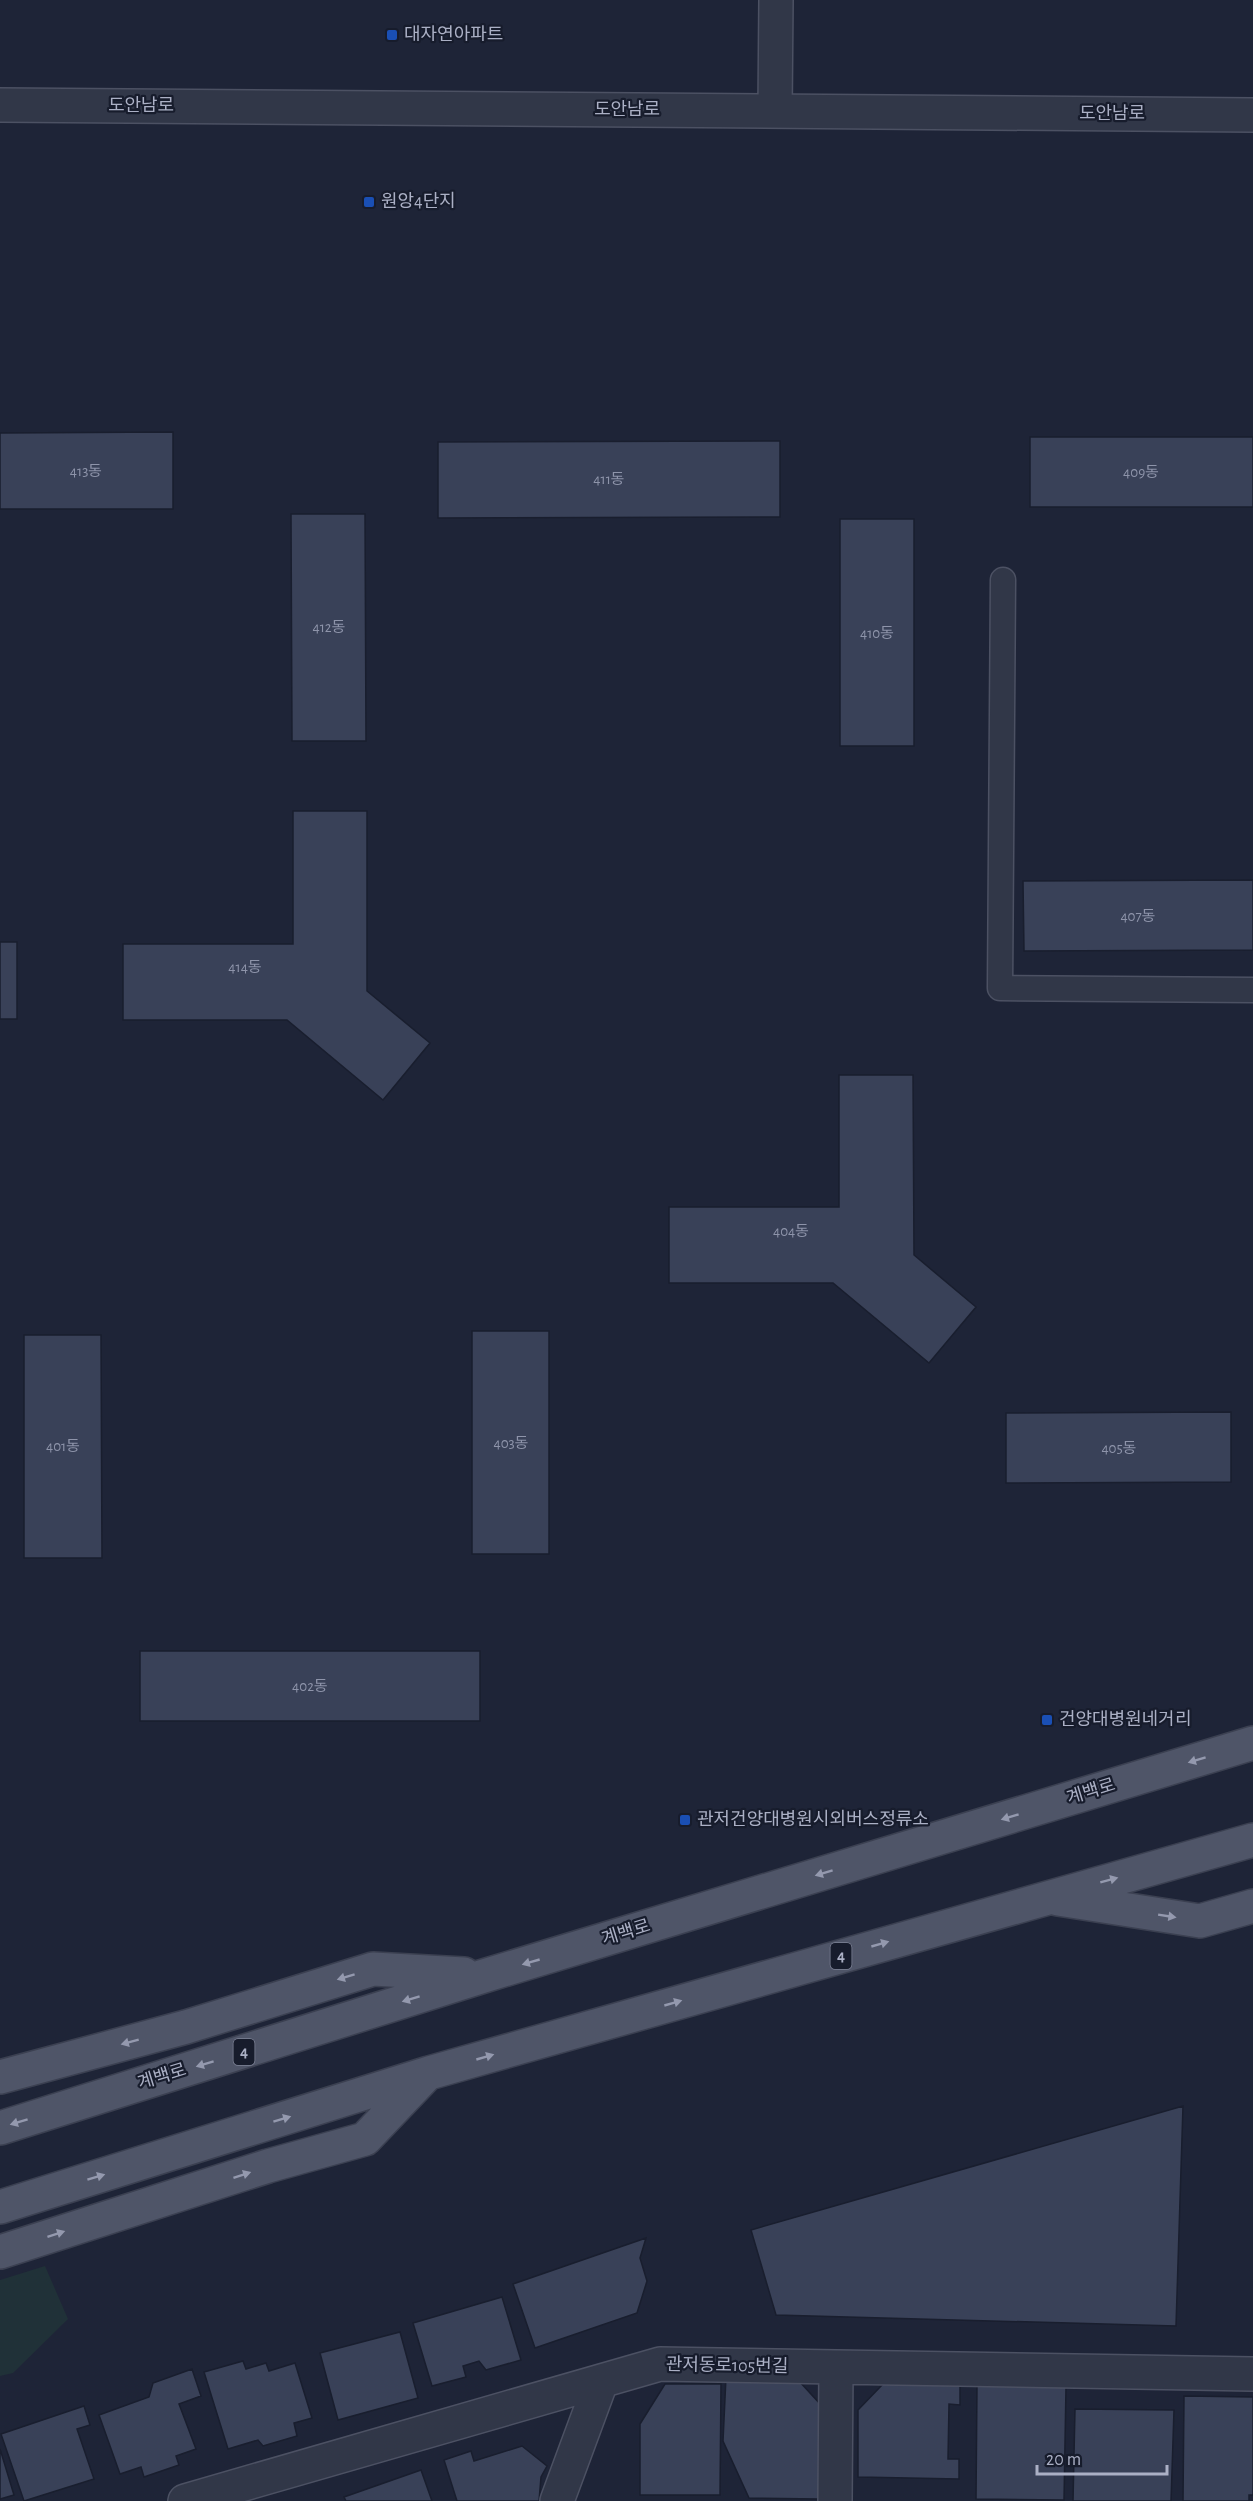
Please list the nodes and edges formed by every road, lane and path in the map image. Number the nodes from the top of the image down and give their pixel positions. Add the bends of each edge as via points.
1 (776, 0) edge
2 (0, 105) edge
3 (775, 111) junction
4 (1253, 115) edge
5 (1004, 580) dead end
6 (1253, 990) edge
7 (1253, 1743) edge
8 (1253, 1840) edge
9 (1047, 1897) junction
10 (1253, 1906) edge
11 (487, 1975) junction
12 (429, 2073) junction
13 (0, 2077) edge
14 (0, 2128) edge
15 (0, 2207) edge
16 (0, 2252) edge
17 (836, 2369) junction
18 (1253, 2374) edge
19 (601, 2382) junction
20 (185, 2501) edge
21 (558, 2501) edge
22 (836, 2501) edge

1 - 3 street
2 - 3 street, 도안남로
3 - 4 street, 도안남로
5 - 6 lane via 1000,987
7 -> 11 main road, 계백로 / 4
9 -> 8 main road, 4
9 -> 10 main road via 1200,1922
12 -> 9 main road, 4
11 -> 13 main road via 373,1969 186,2027
11 -> 14 main road, 계백로 / 4
15 -> 12 main road, 4
16 -> 12 main road via 365,2139
17 - 18 street, 관저동로105번길
17 - 19 street, 관저동로105번길 via 660,2364
17 - 22 street
19 - 20 street, 관저동로105번길
19 - 21 street

